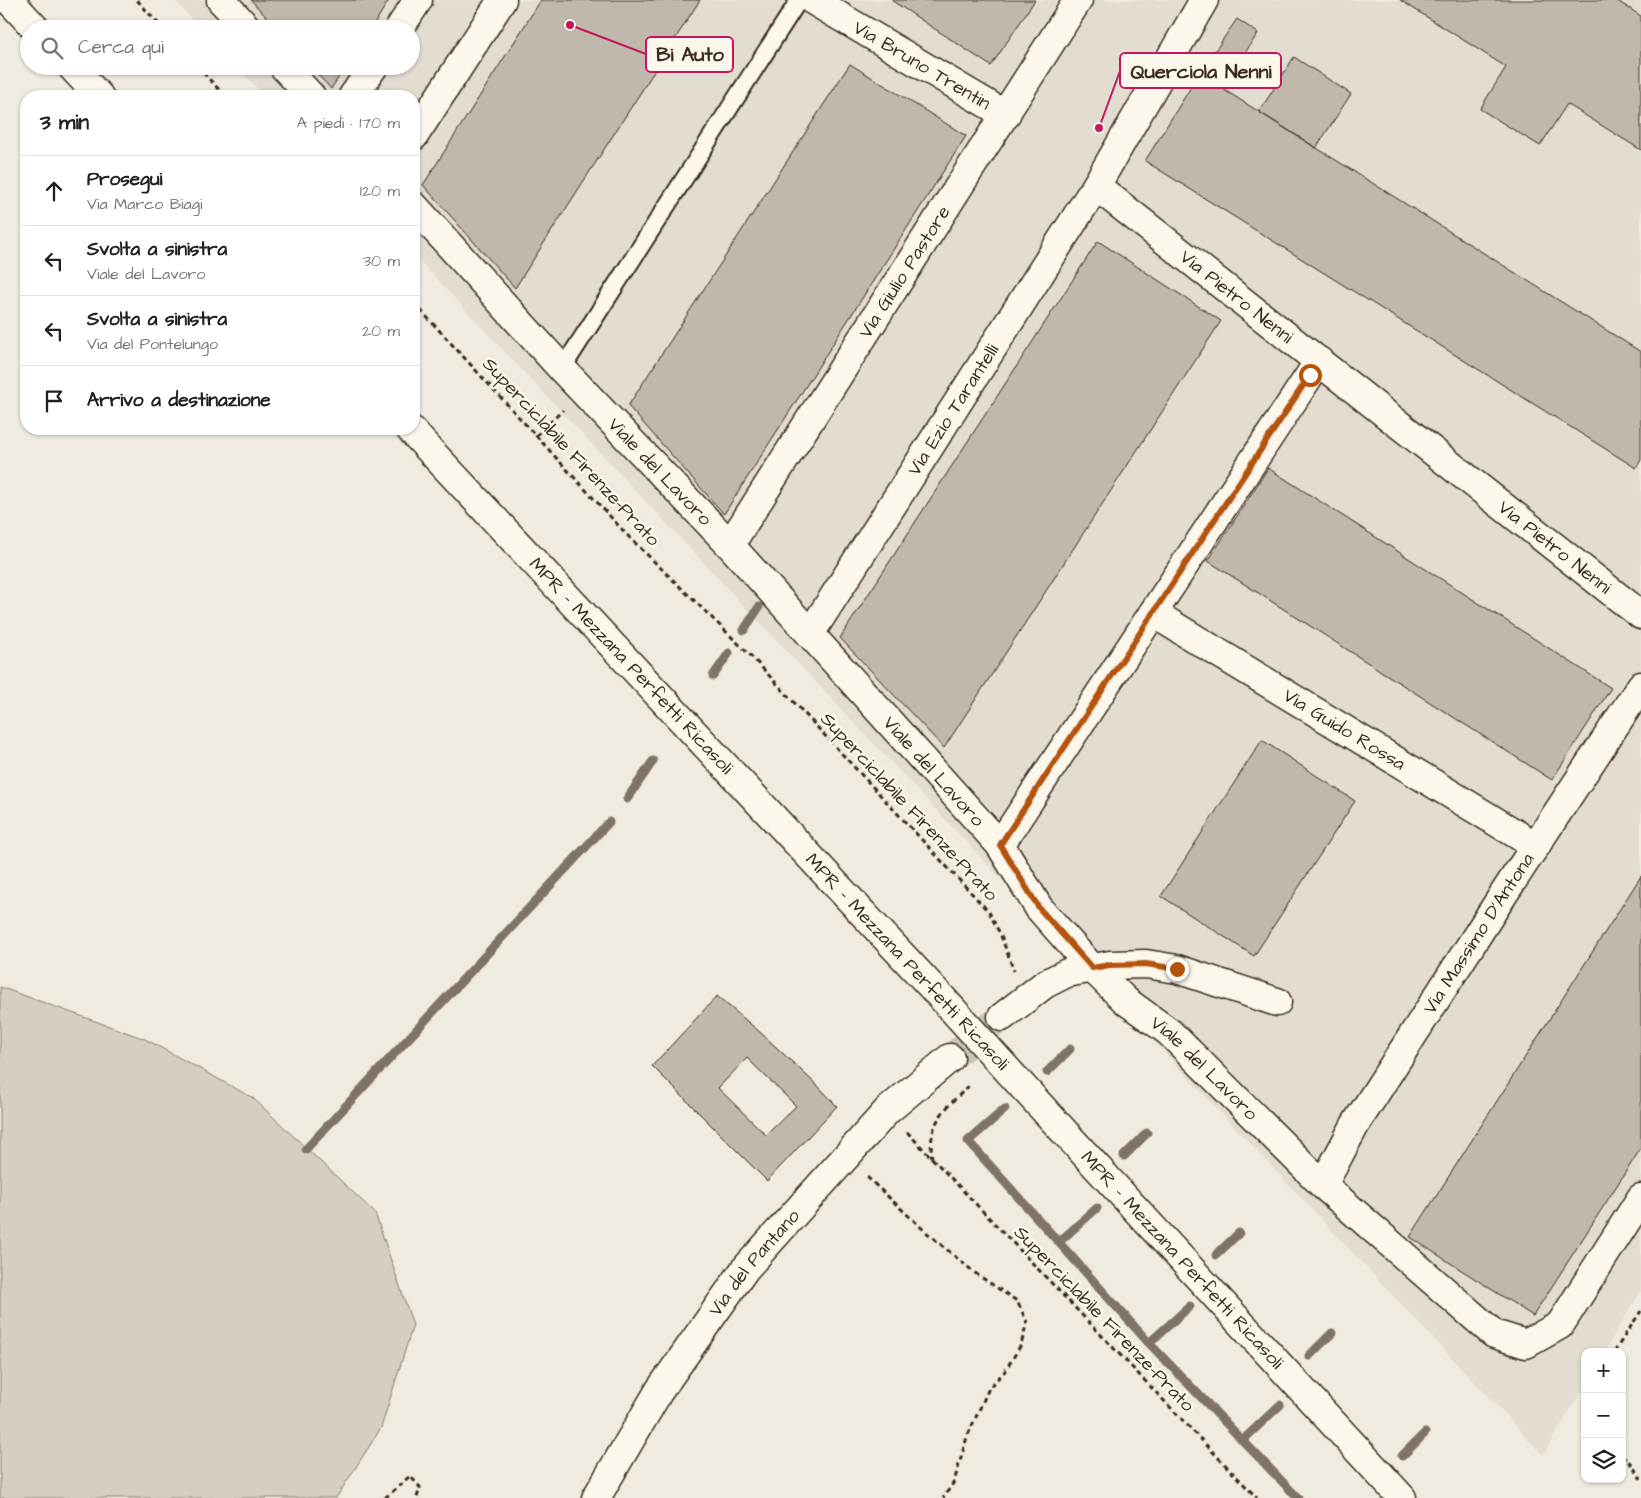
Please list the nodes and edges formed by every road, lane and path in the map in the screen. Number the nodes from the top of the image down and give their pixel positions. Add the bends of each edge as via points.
1 (9, 0) edge
2 (137, 0) edge
3 (221, 0) edge
4 (418, 0) edge
5 (502, 0) edge
6 (799, 0) edge
7 (812, 0) edge
8 (1078, 0) edge
9 (1204, 0) edge
10 (28, 20) edge
11 (155, 20) edge
12 (240, 20) edge
13 (405, 20) edge
14 (79, 75) edge
15 (206, 75) edge
16 (291, 75) edge
17 (368, 75) edge
18 (93, 90) edge
19 (220, 90) edge
20 (305, 90) edge
21 (357, 90) edge
22 (1006, 115) junction
23 (420, 127) edge
24 (1096, 186) junction
25 (420, 213) edge
26 (420, 309) edge
27 (1319, 361) junction
28 (562, 369) junction
29 (584, 391) junction
30 (416, 435) edge
31 (536, 436) junction
32 (730, 545) junction
33 (1153, 613) junction
34 (1641, 614) edge
35 (810, 634) junction
36 (1641, 686) edge
37 (1000, 845) junction
38 (1536, 846) junction
39 (1092, 968) junction
40 (1029, 994) junction
41 (1277, 1002) dead end
42 (1002, 1016) tunnel mouth
43 (950, 1058) tunnel mouth
44 (970, 1084) dead end
45 (887, 1111) junction
46 (845, 1159) junction
47 (932, 1159) junction
48 (1323, 1185) junction
49 (1641, 1198) edge
50 (1641, 1310) edge
51 (1617, 1348) edge
52 (1626, 1459) edge
53 (1641, 1478) edge
54 (386, 1498) edge
55 (417, 1498) edge
56 (596, 1498) edge
57 (943, 1498) edge
58 (1257, 1498) edge
59 (1402, 1498) edge

1 - 10 street
2 - 11 path
3 - 12 street
4 - 13 street
5 - 23 street
6 - 28 lane
7 - 22 street, Via Bruno Trentin
8 - 22 street, Via Giulio Pastore
9 - 24 street
14 - 18 street
15 - 19 path
16 - 20 street
17 - 21 street
22 - 32 street, Via Giulio Pastore
24 - 27 street, Via Pietro Nenni
24 - 35 street, Via Ezio Tarantelli
25 - 28 street, Viale del Lavoro
26 - 31 path, Superciclabile Firenze-Prato
27 - 33 street
27 - 34 street, Via Pietro Nenni
28 - 29 street, Viale del Lavoro
29 - 31 path
29 - 32 street, Viale del Lavoro
30 - 59 street, MPR - Mezzana Perfetti Ricasoli, bridge via 942,998
31 - 40 path, Superciclabile Firenze-Prato via 629,537 751,656 988,912 1001,936 1016,978
32 - 35 street, Viale del Lavoro
33 - 37 street
33 - 38 street, Via Guido Rossa
35 - 37 street, Viale del Lavoro
36 - 38 street, Via Massimo D'Antona
37 - 39 street, Viale del Lavoro via 1039,908
38 - 48 street, Via Massimo D'Antona via 1356,1125
39 - 40 street via 1067,973
39 - 41 street via 1146,964 1177,969
39 - 48 street, Viale del Lavoro via 1126,1001 1169,1032
40 - 42 street
43 - 45 street, Via del Pantano
44 - 47 path via 936,1121 930,1146
45 - 46 street, Via del Pantano
45 - 47 path, Superciclabile Firenze-Prato
46 - 56 street, Via del Pantano via 745,1270 659,1391
46 - 57 path via 975,1273 1017,1301 1027,1322 1021,1345 1005,1371 989,1388 967,1437 954,1482
47 - 58 path, Superciclabile Firenze-Prato
48 - 49 street, Viale del Lavoro via 1494,1334 1526,1344 1560,1325
50 - 51 path
52 - 53 path
54 - 55 path via 410,1476 420,1487

